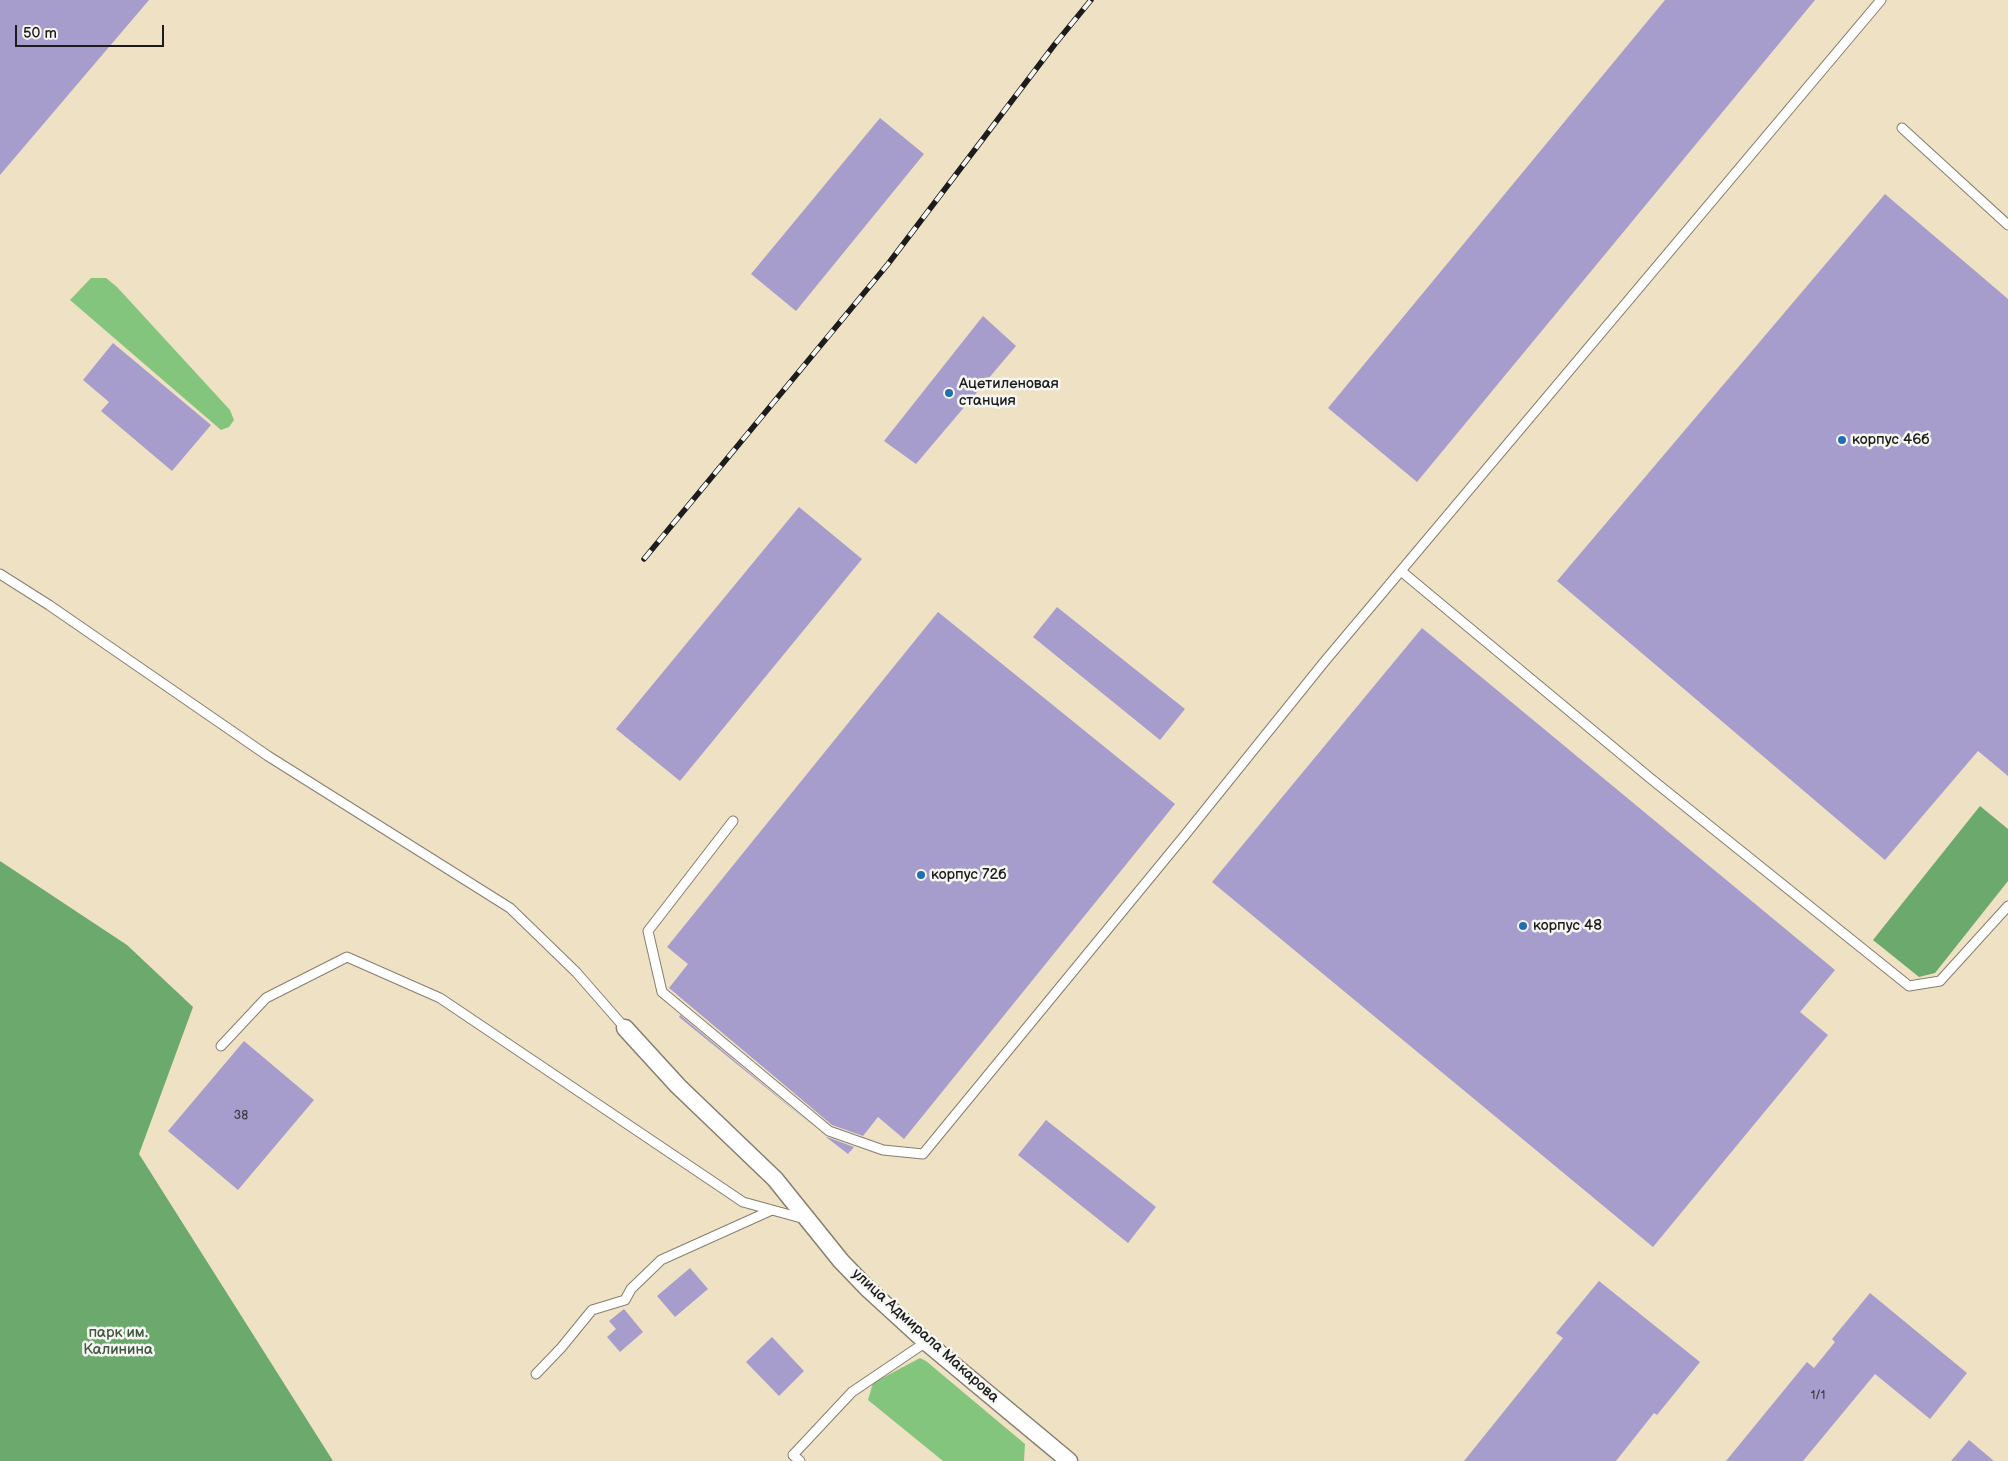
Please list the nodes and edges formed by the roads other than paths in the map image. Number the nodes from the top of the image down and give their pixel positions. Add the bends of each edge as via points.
1 (1881, 0) edge
2 (1902, 128) dead end
3 (2008, 225) edge
4 (1401, 571) junction
5 (0, 574) edge
6 (733, 821) dead end
7 (2008, 906) edge
8 (625, 1028) joint
9 (221, 1046) dead end
10 (772, 1210) junction
11 (808, 1219) junction
12 (926, 1342) junction
13 (536, 1374) dead end
14 (1066, 1460) edge
15 (800, 1461) edge

1 - 4 lane
2 - 3 lane
4 - 6 lane via 923,1154 883,1150 829,1131 662,992 648,930
4 - 7 lane via 1909,986 1940,981
5 - 8 lane via 49,604 268,756 510,908 576,972
8 - 11 street, улица Адмирала Макарова via 678,1086 775,1179
9 - 10 lane via 266,998 347,957 440,998 743,1202
10 - 11 lane
10 - 13 lane via 661,1260 631,1289 625,1300 592,1310
11 - 12 street, улица Адмирала Макарова via 848,1268
12 - 14 street, улица Адмирала Макарова
12 - 15 lane via 852,1392 793,1455

